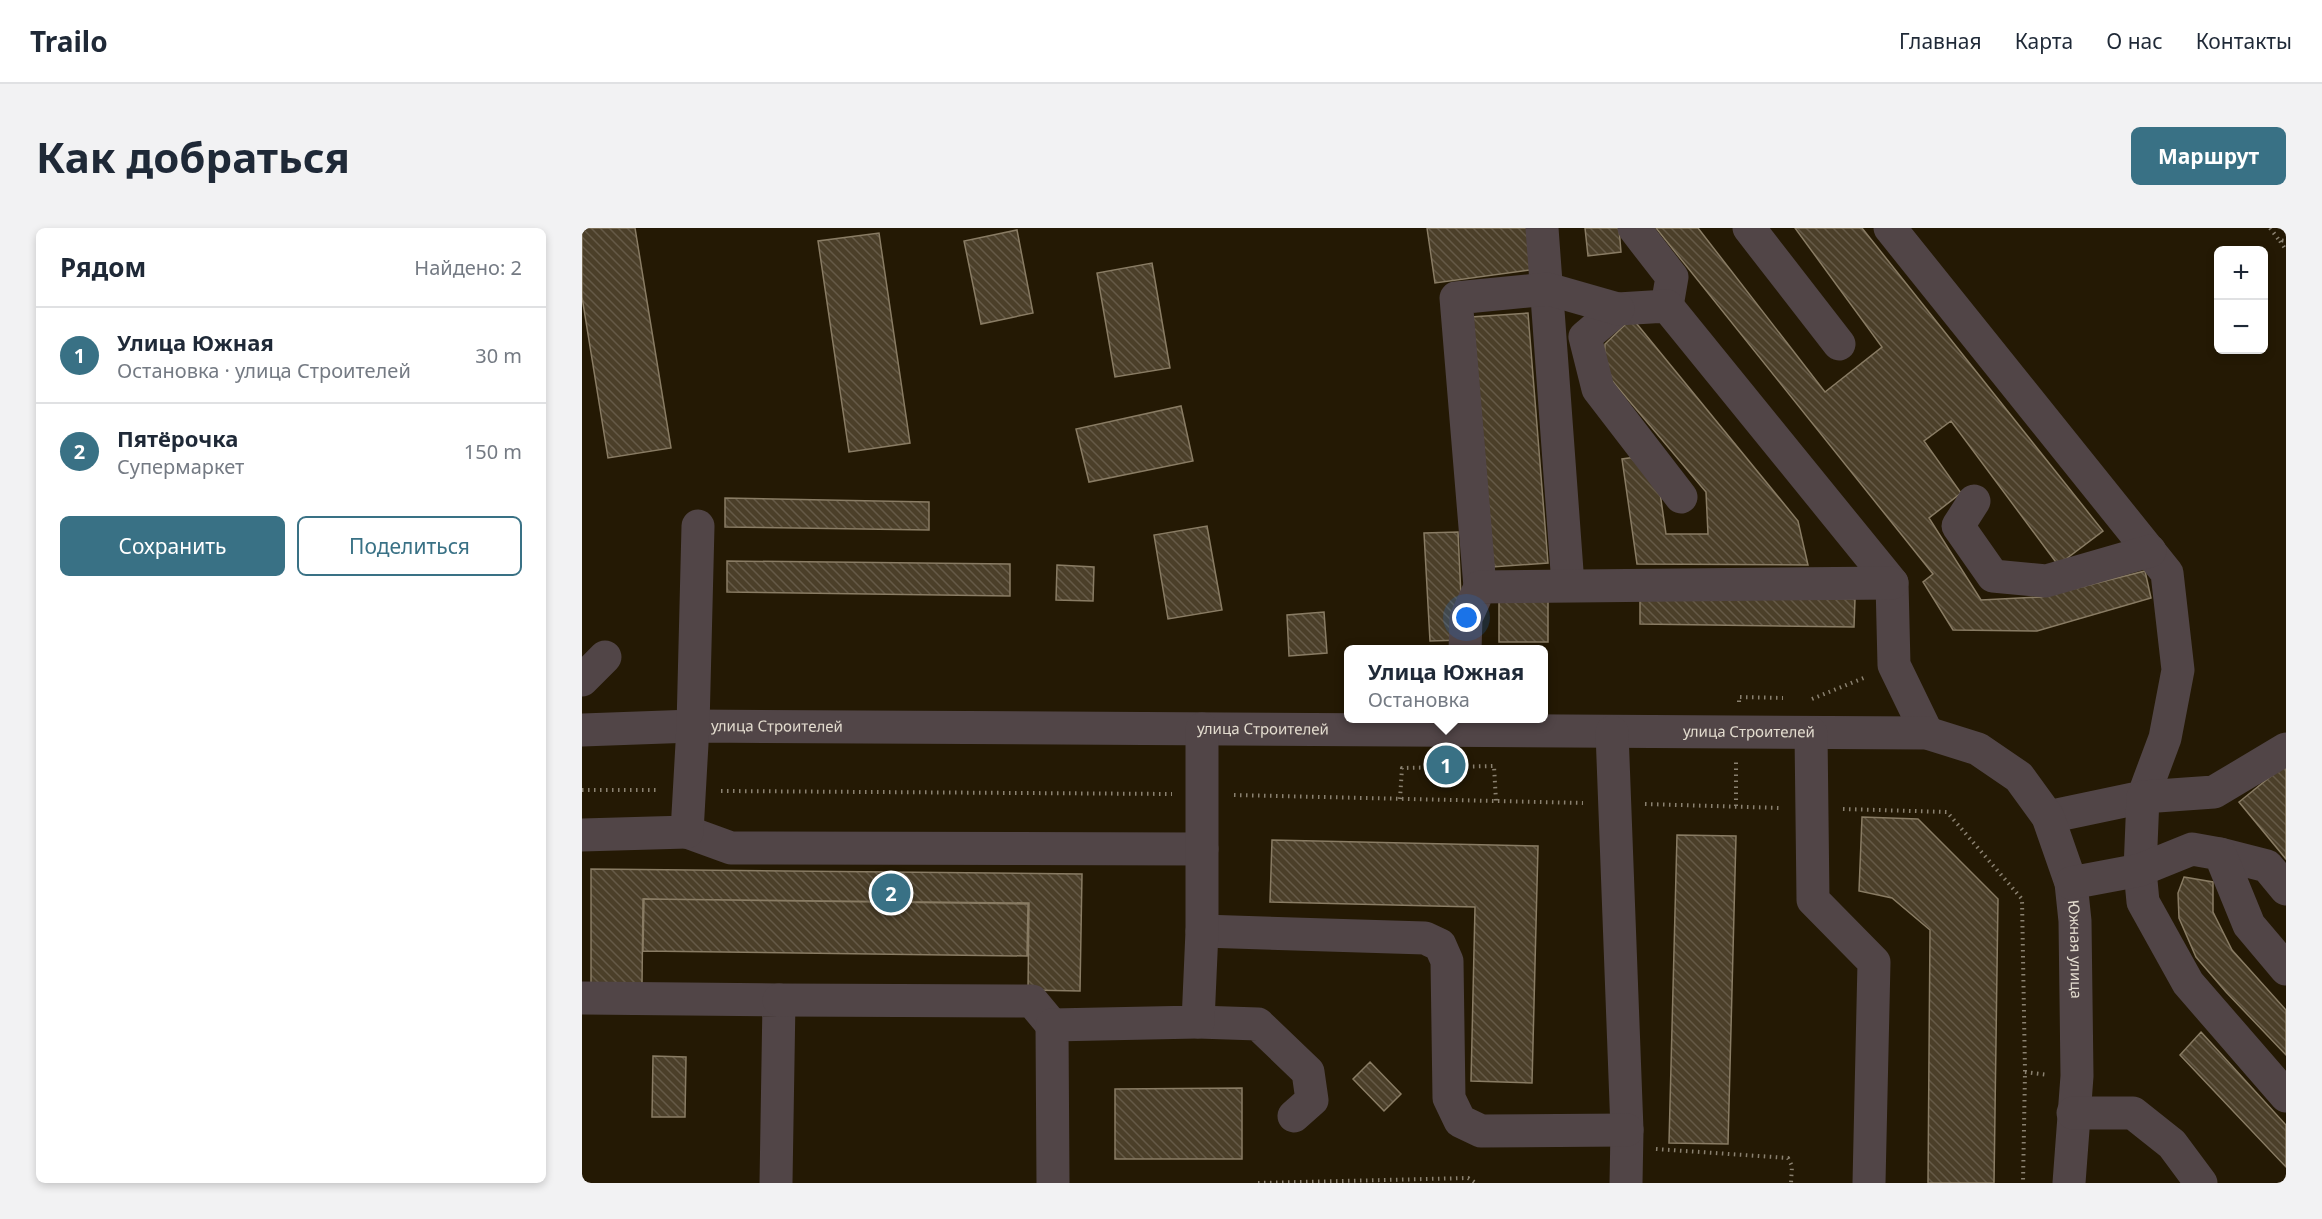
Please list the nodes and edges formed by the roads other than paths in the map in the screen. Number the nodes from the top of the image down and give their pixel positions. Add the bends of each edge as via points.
1 (1542, 228) edge
2 (1634, 228) edge
3 (1749, 228) edge
4 (1890, 228) edge
5 (1548, 289) junction
6 (1667, 306) junction
7 (1618, 309) junction
8 (1839, 344) dead end
9 (1681, 497) dead end
10 (1974, 501) dead end
11 (698, 526) dead end
12 (2150, 551) junction
13 (1892, 583) junction
14 (1568, 585) junction
15 (1480, 586) junction
16 (1465, 645) edge
17 (605, 657) dead end
18 (582, 680) edge
19 (1463, 725) edge
20 (693, 726) junction
21 (1202, 729) junction
22 (582, 730) edge
23 (1612, 732) junction
24 (1810, 733) junction
25 (1927, 733) junction
26 (1978, 749) joint
27 (2286, 749) edge
28 (2143, 797) junction
29 (2048, 817) junction
30 (687, 832) junction
31 (582, 835) edge
32 (1202, 849) junction
33 (2220, 854) junction
34 (2140, 870) junction
35 (2071, 883) junction
36 (2286, 889) edge
37 (1202, 931) junction
38 (2286, 969) edge
39 (582, 998) edge
40 (779, 1000) junction
41 (1198, 1022) junction
42 (1052, 1025) junction
43 (2286, 1096) edge
44 (2073, 1113) junction
45 (1294, 1116) dead end
46 (1627, 1139) junction
47 (776, 1183) edge
48 (1053, 1183) edge
49 (1626, 1183) edge
50 (1869, 1183) edge
51 (2069, 1183) edge
52 (2201, 1183) edge

1 - 5 street
2 - 6 street via 1672,277
3 - 8 street
4 - 12 street
5 - 7 street
5 - 14 street
5 - 15 street via 1456,298
6 - 7 street
6 - 13 street
7 - 9 street via 1585,337 1598,389
10 - 12 street via 1958,526 1993,576 2046,581
11 - 20 street
12 - 28 street via 2167,573 2178,670 2165,738
13 - 14 street
13 - 25 street via 1894,666
14 - 15 street
15 - 16 street via 1466,618
17 - 18 street
19 - 21 street, улица Строителей
19 - 23 street, улица Строителей
20 - 21 street, улица Строителей
20 - 22 street, улица Строителей
20 - 30 street
21 - 32 street
23 - 24 street, улица Строителей
23 - 46 street
24 - 25 street, улица Строителей
24 - 50 street via 1813,900 1874,962
25 - 26 street, улица Строителей
26 - 29 street, Южная улица via 2019,777
27 - 28 street via 2214,792
28 - 29 street
28 - 34 street
29 - 35 street, Южная улица
30 - 31 street
30 - 32 street via 731,848
32 - 37 street
33 - 34 street via 2192,849
33 - 36 street via 2267,866
33 - 38 street via 2249,925
34 - 35 street
34 - 43 street via 2144,902 2188,983
35 - 44 street, Южная улица via 2077,1076
37 - 41 street
37 - 46 street via 1425,938 1440,945 1448,961 1449,1098 1460,1121 1481,1131
39 - 40 street
40 - 42 street via 1032,1001
40 - 47 street
41 - 42 street
41 - 45 street via 1258,1024 1300,1064 1308,1072 1312,1100
42 - 48 street
44 - 51 street, Южная улица
44 - 52 street via 2133,1113 2172,1144
46 - 49 street

